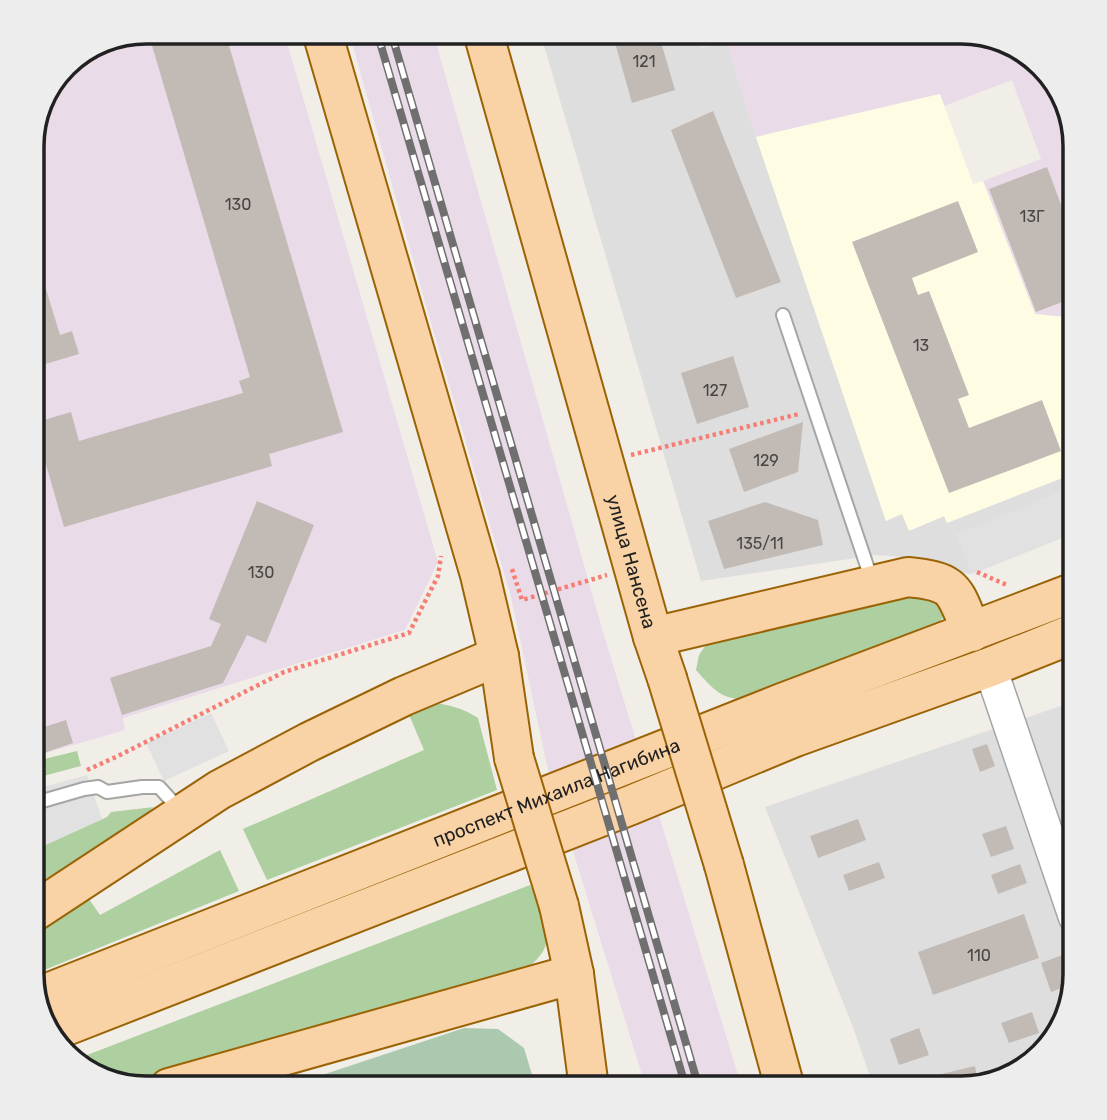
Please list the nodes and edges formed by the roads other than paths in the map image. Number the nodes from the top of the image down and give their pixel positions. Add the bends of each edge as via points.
1 (326, 44) edge
2 (486, 44) edge
3 (783, 315) dead end
4 (495, 568) junction
5 (873, 586) junction
6 (1063, 597) edge
7 (972, 632) junction
8 (653, 637) junction
9 (1063, 638) edge
10 (499, 656) junction
11 (990, 667) junction
12 (430, 685) junction
13 (511, 740) junction
14 (44, 801) edge
15 (184, 813) junction
16 (1063, 879) edge
17 (44, 905) edge
18 (574, 974) junction
19 (46, 994) edge
20 (59, 1028) edge
21 (212, 1076) edge
22 (587, 1076) edge
23 (782, 1076) edge

1 - 4 main road
2 - 8 main road, улица Нансена
3 - 5 lane
4 - 10 main road
4 - 12 main road via 463,646
5 - 7 main road via 908,577 937,580 954,590
5 - 8 main road
6 - 7 main road, проспект Михаила Нагибина
7 - 19 main road, проспект Михаила Нагибина
8 - 23 main road, улица Нансена, bridge via 724,865
9 - 11 main road, проспект Михаила Нагибина
10 - 12 main road
10 - 13 main road
11 - 16 street
11 - 20 main road, проспект Михаила Нагибина via 795,737
12 - 13 main road via 453,688 490,706
12 - 15 main road via 309,742
13 - 18 main road, bridge
14 - 15 lane via 98,787 107,792 159,788
15 - 17 main road
18 - 21 main road
18 - 22 main road

